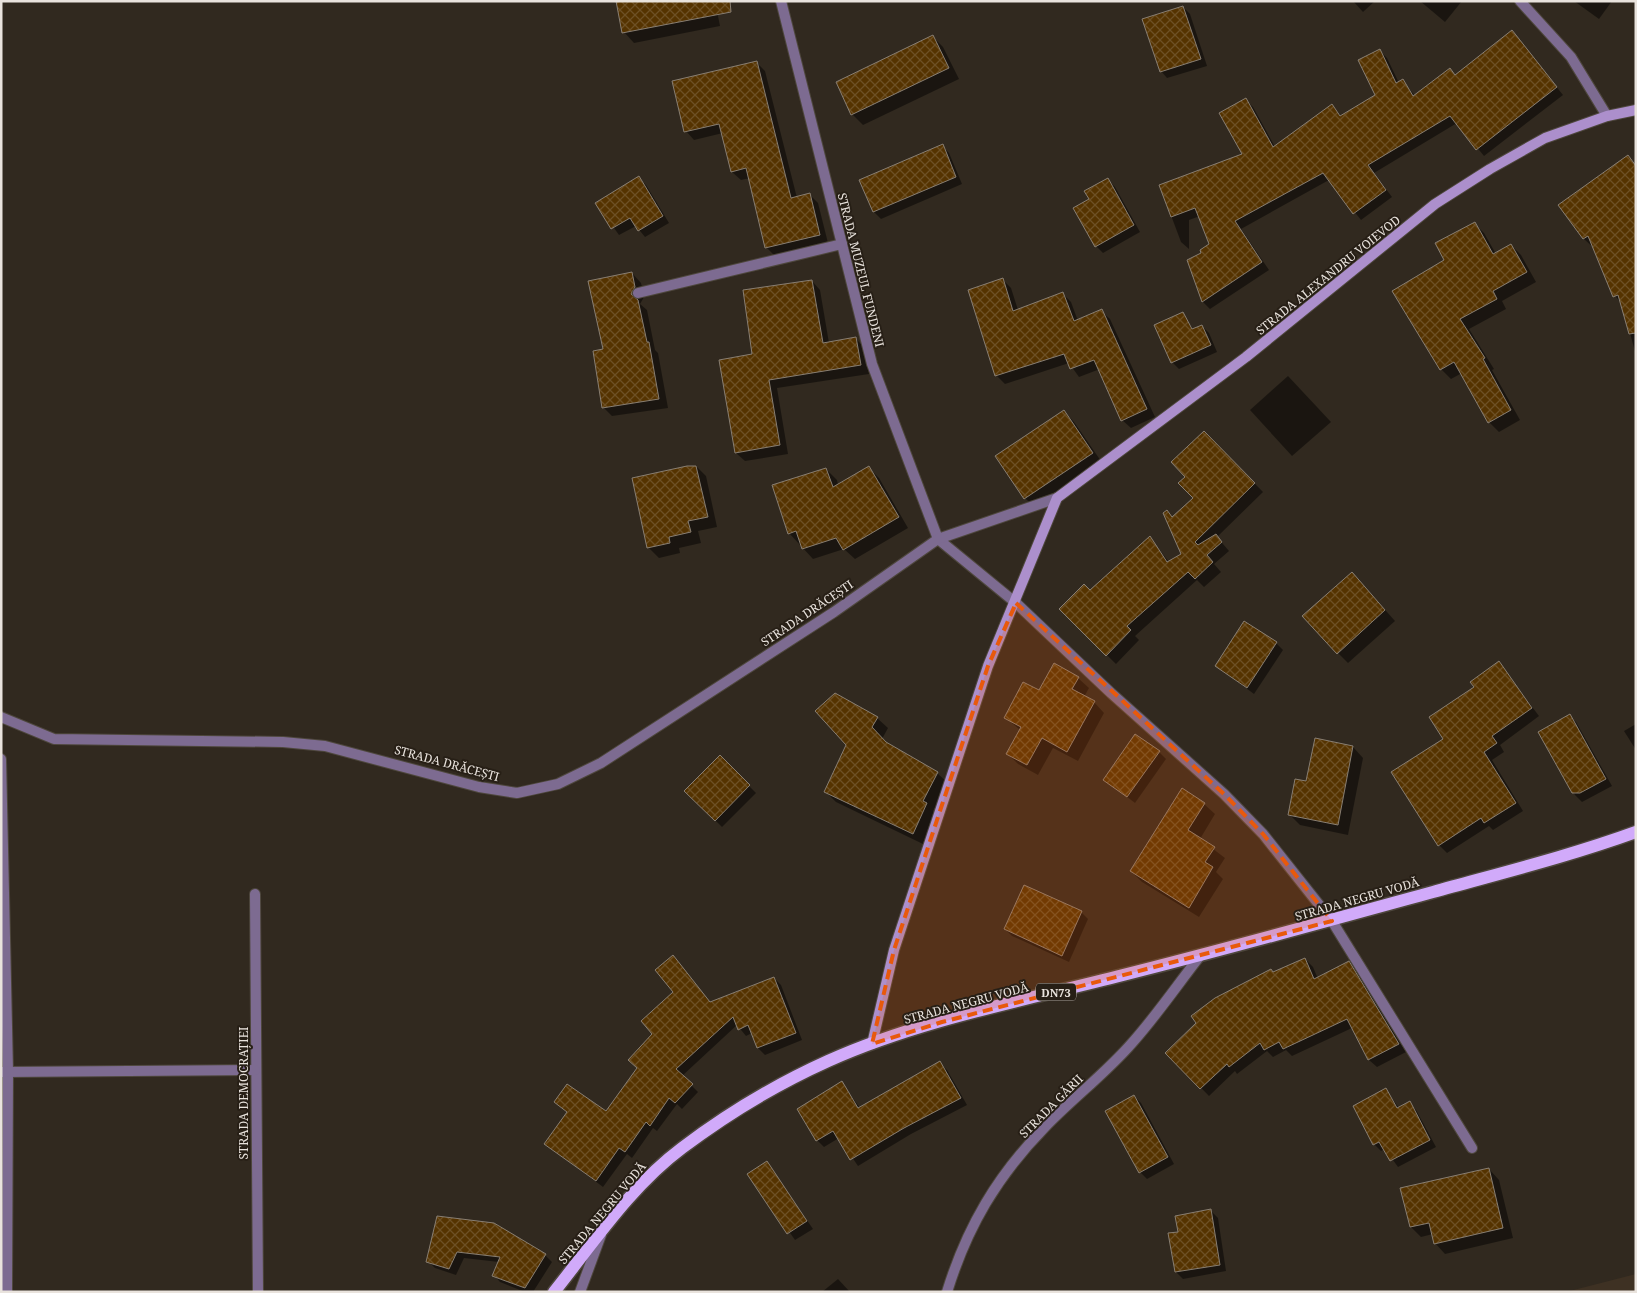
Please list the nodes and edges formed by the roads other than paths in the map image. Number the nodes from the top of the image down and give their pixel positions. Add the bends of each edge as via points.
1 (781, 1) edge
2 (1520, 1) edge
3 (1636, 110) edge
4 (1607, 116) junction
5 (842, 244) junction
6 (638, 293) dead end
7 (1058, 498) junction
8 (938, 539) junction
9 (1016, 602) junction
10 (1, 717) edge
11 (1, 759) edge
12 (1636, 832) edge
13 (255, 894) dead end
14 (1332, 921) junction
15 (1200, 956) junction
16 (872, 1044) junction
17 (255, 1070) junction
18 (5, 1072) edge
19 (1472, 1148) dead end
20 (602, 1231) junction
21 (7, 1292) edge
22 (258, 1292) edge
23 (554, 1292) edge
24 (580, 1292) edge
25 (947, 1292) edge

1 - 5 street, STRADA MUZEUL FUNDENI
2 - 4 street via 1571,57
3 - 4 main road, STRADA ALEXANDRU VOIEVOD
4 - 7 main road, STRADA ALEXANDRU VOIEVOD via 1545,138 1435,204 1246,357
5 - 6 street
5 - 8 street, STRADA MUZEUL FUNDENI via 872,364
7 - 8 street, STRADA DRĂCEȘTI
7 - 9 main road
8 - 9 street
8 - 10 street, STRADA DRĂCEȘTI via 834,612 601,763 558,784 517,793 479,787 325,746 283,742 54,739
9 - 14 street via 1224,794 1263,834
9 - 16 main road via 988,666 894,950
11 - 18 street
12 - 14 main road, STRADA NEGRU VODĂ / DN73
13 - 17 street, STRADA DEMOCRAȚIEI
14 - 15 main road, STRADA NEGRU VODĂ / DN73
14 - 19 street
15 - 16 main road, STRADA NEGRU VODĂ / DN73 via 942,1022
15 - 25 street, STRADA GĂRII via 1132,1043 1044,1128 1000,1178 975,1218
16 - 20 main road, STRADA NEGRU VODĂ / DN73 via 828,1062 738,1110 703,1133 650,1175
17 - 18 street
17 - 22 street, STRADA DEMOCRAȚIEI
18 - 21 street
20 - 23 main road, STRADA NEGRU VODĂ / DN73
20 - 24 street

